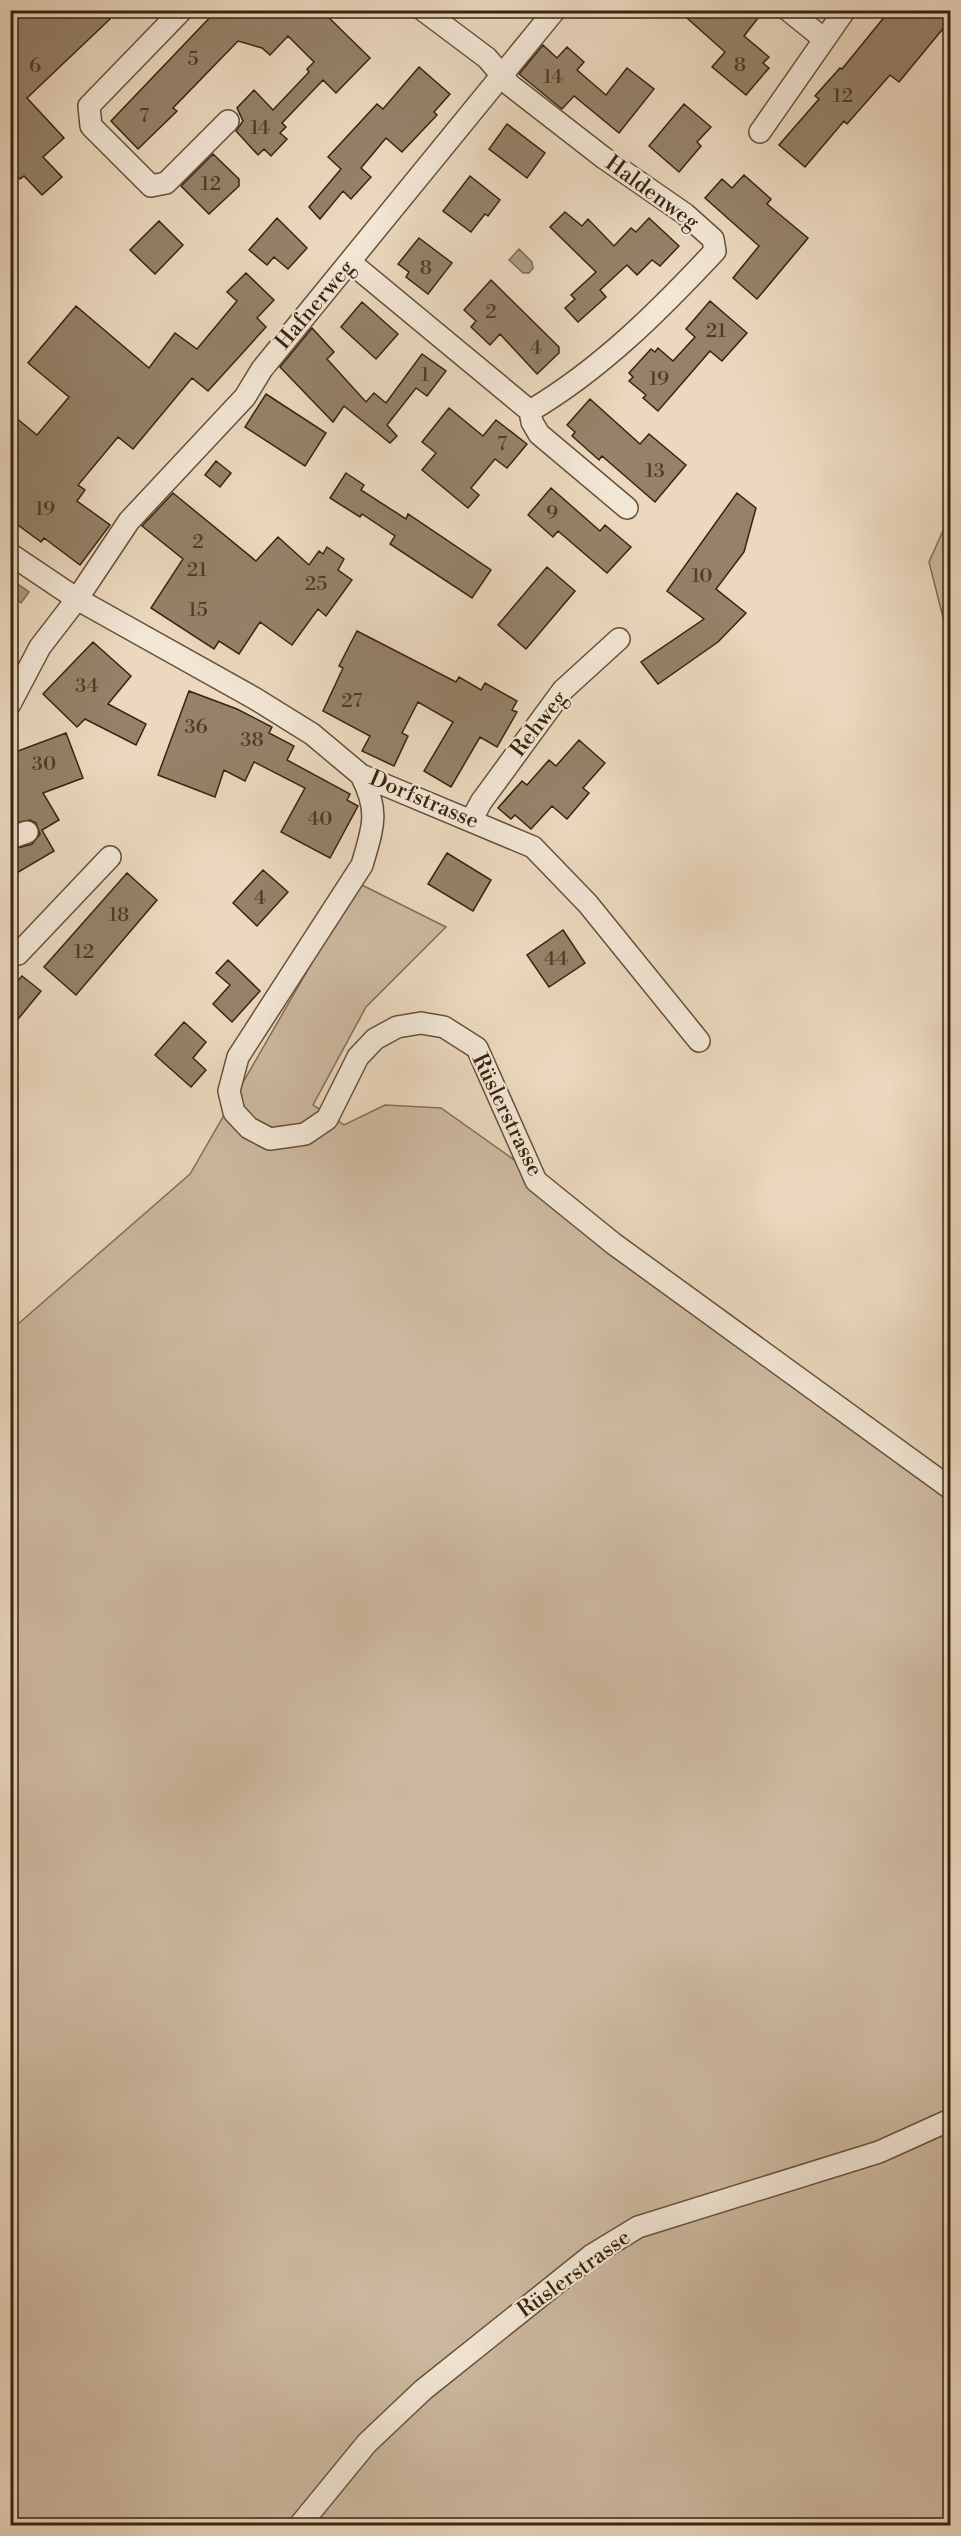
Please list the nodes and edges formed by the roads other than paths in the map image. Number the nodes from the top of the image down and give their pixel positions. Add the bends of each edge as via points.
1 (182, 10) edge
2 (423, 10) edge
3 (555, 10) edge
4 (788, 10) edge
5 (845, 10) edge
6 (824, 39) junction
7 (503, 75) junction
8 (228, 121) dead end
9 (760, 132) dead end
10 (350, 262) junction
11 (530, 411) junction
12 (627, 508) dead end
13 (10, 554) edge
14 (77, 599) junction
15 (619, 639) dead end
16 (10, 704) edge
17 (362, 775) junction
18 (472, 819) junction
19 (110, 857) dead end
20 (10, 954) edge
21 (699, 1041) dead end
22 (951, 1488) edge
23 (951, 2120) edge
24 (299, 2526) edge

1 - 8 street via 90,106 91,126 151,186 166,183
2 - 7 street via 487,58
3 - 7 street, Hafnerweg
4 - 6 street
5 - 6 street
6 - 9 street
7 - 10 street, Hafnerweg
7 - 11 street, Haldenweg via 510,85 604,158 685,214 713,239 715,251 662,308 569,388
10 - 11 street
10 - 14 street, Hafnerweg via 261,369 245,397 129,521
11 - 12 street via 531,422 539,434
13 - 14 street, Dorfstrasse
14 - 16 street, Hafnerweg via 40,647
14 - 17 street, Dorfstrasse via 264,704 312,734
15 - 18 street, Rehweg via 563,690
17 - 18 street, Dorfstrasse
17 - 22 street, Rüslerstrasse via 373,799 373,830 362,865 238,1057 229,1091 234,1112 249,1128 270,1139 305,1134 327,1119 358,1057 375,1039 397,1028 421,1023 444,1027 477,1048 536,1180 614,1244
18 - 21 street, Dorfstrasse via 533,847 588,904
19 - 20 street via 18,954
23 - 24 street, Rüslerstrasse via 879,2152 638,2227 592,2255 423,2390 368,2443

